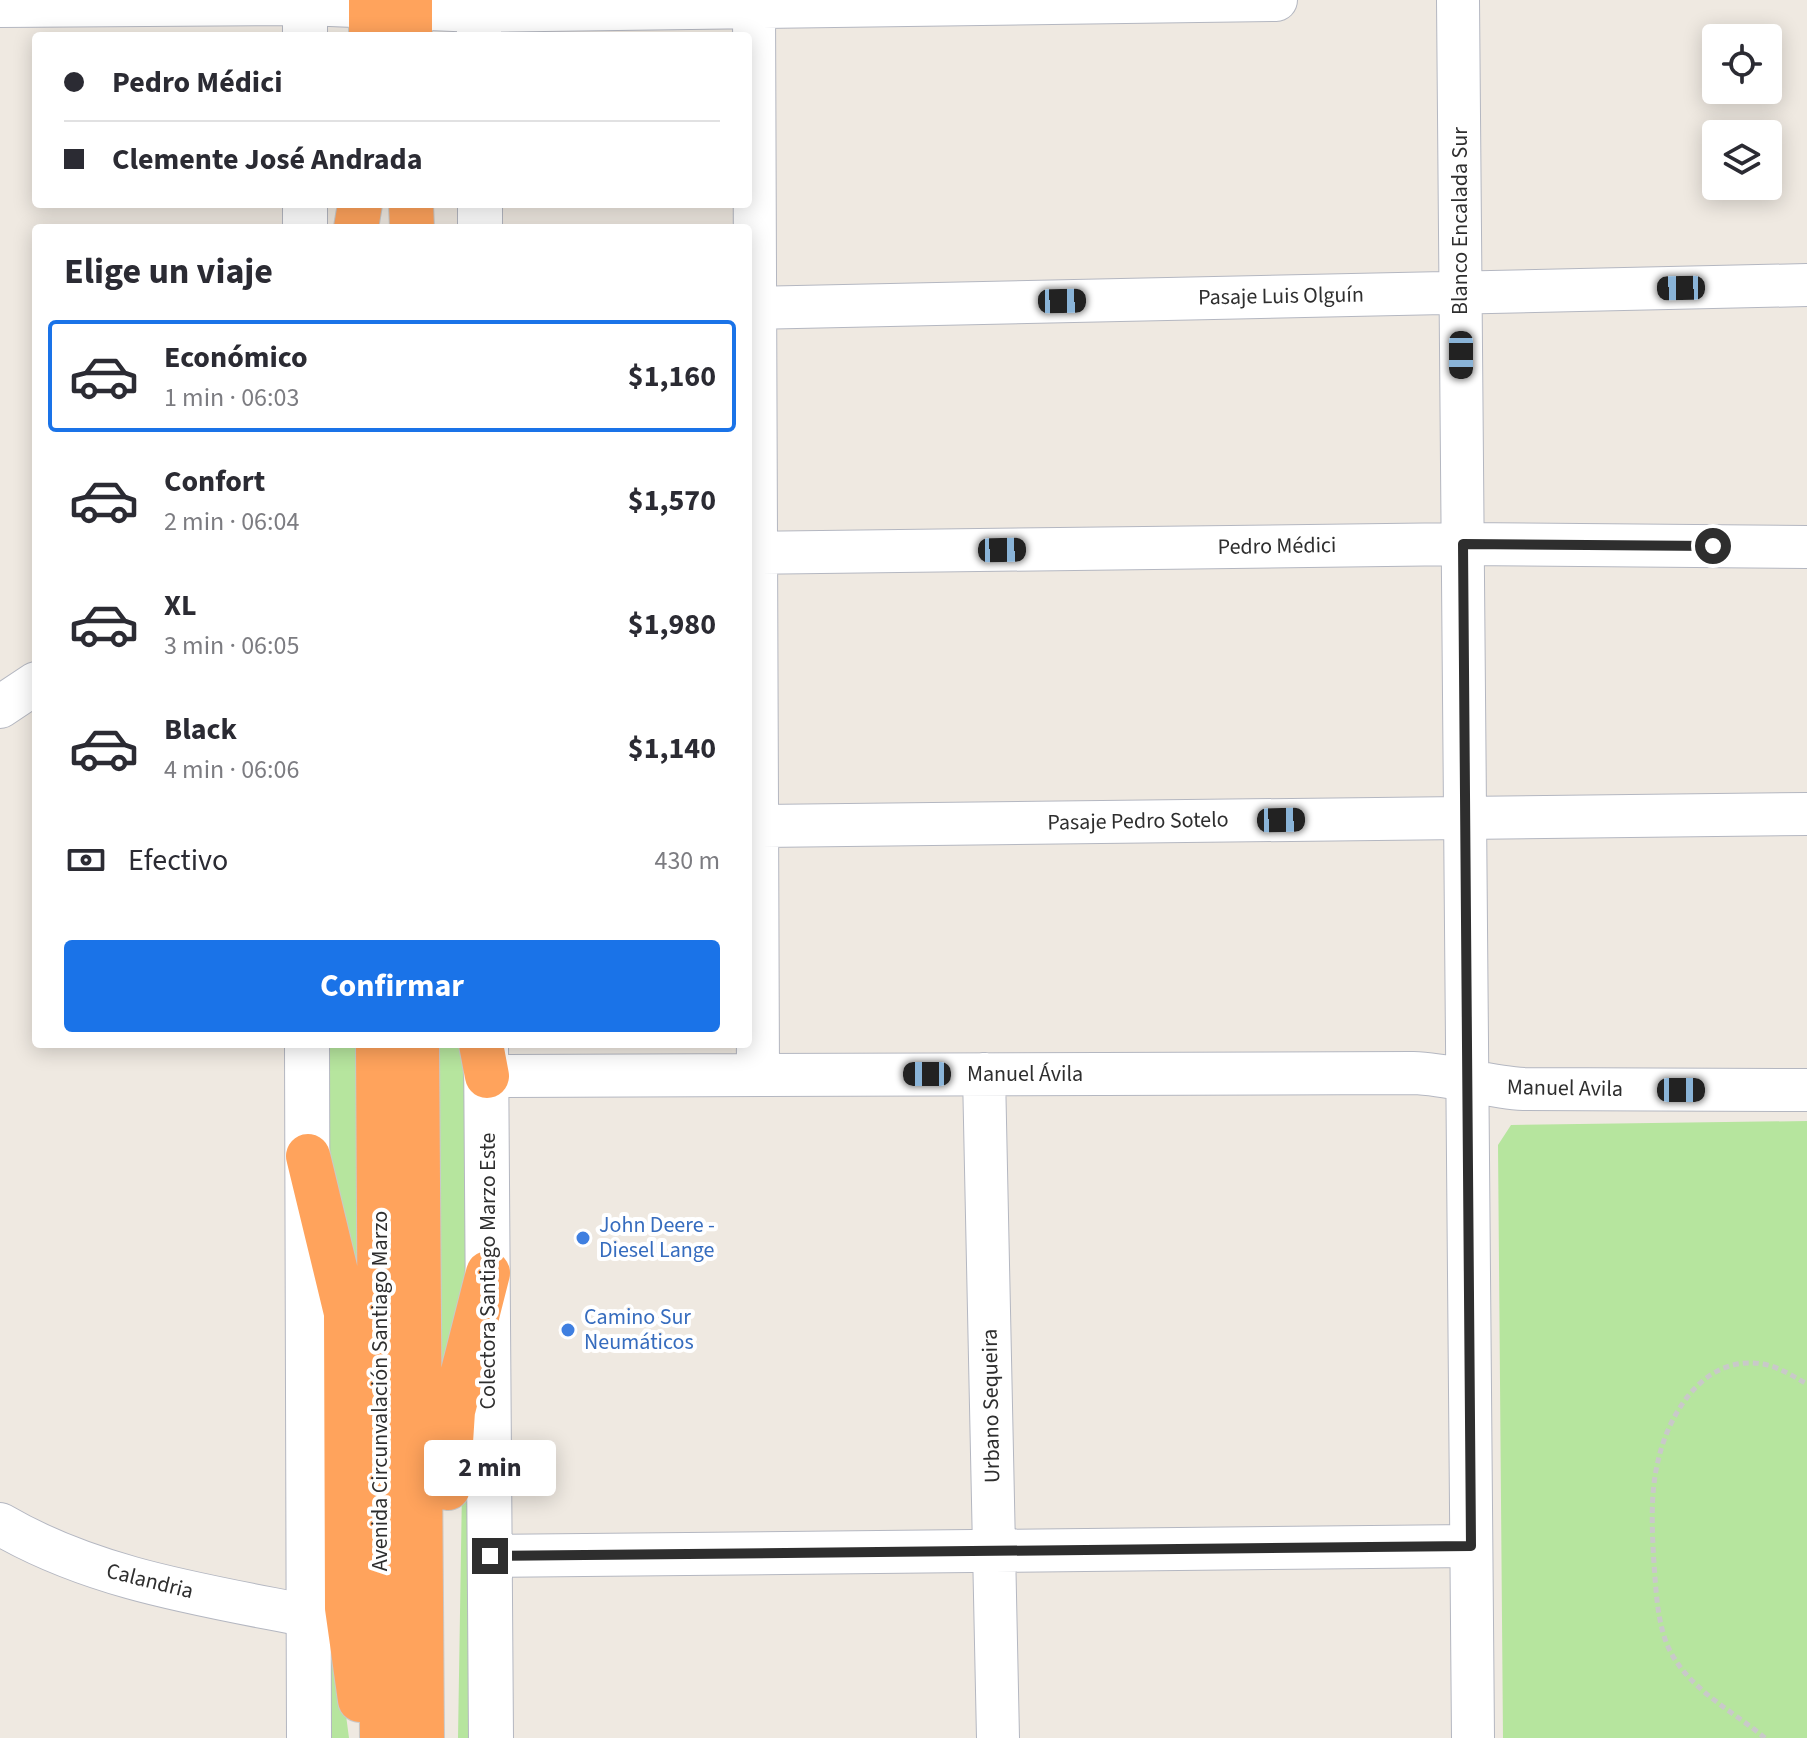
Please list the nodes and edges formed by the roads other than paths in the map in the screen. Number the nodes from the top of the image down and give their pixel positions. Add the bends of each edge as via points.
1 (1276, 0) edge
2 (1458, 0) edge
3 (1190, 1) edge
4 (911, 2) edge
5 (0, 6) edge
6 (754, 7) junction
7 (305, 13) edge
8 (391, 15) edge
9 (479, 16) edge
10 (1807, 285) edge
11 (1461, 292) junction
12 (755, 308) junction
13 (1463, 544) junction
14 (1807, 547) edge
15 (752, 553) edge
16 (32, 686) edge
17 (0, 707) edge
18 (1807, 814) edge
19 (1465, 817) junction
20 (757, 826) junction
21 (307, 1048) edge
22 (378, 1048) edge
23 (417, 1048) edge
24 (485, 1055) edge
25 (984, 1074) junction
26 (758, 1075) junction
27 (1467, 1081) junction
28 (1807, 1090) edge
29 (308, 1156) junction
30 (488, 1273) junction
31 (0, 1524) edge
32 (1471, 1546) junction
33 (994, 1551) junction
34 (490, 1556) junction
35 (309, 1616) junction
36 (309, 1738) edge
37 (366, 1738) edge
38 (382, 1738) edge
39 (422, 1738) edge
40 (444, 1738) edge
41 (491, 1738) edge
42 (998, 1738) edge
43 (1473, 1738) edge

1 - 3 street
2 - 11 street, Blanco Encalada Sur
3 - 4 street
4 - 6 street
5 - 7 street
6 - 9 street
6 - 12 street
7 - 8 street
8 - 9 street
10 - 11 street, Pasaje Luis Olguín
11 - 12 street, Pasaje Luis Olguín
11 - 13 street, Blanco Encalada Sur
12 - 15 street
13 - 14 street, Pedro Médici
13 - 15 street, Pedro Médici
13 - 19 street, Blanco Encalada Sur
15 - 20 street
16 - 17 street
18 - 19 street, Pasaje Pedro Sotelo
19 - 20 street, Pasaje Pedro Sotelo
19 - 27 street, Blanco Encalada Sur
20 - 26 street
21 - 29 street
22 - 38 highway, Avenida Circunvalación Santiago Marzo
23 - 39 highway, Avenida Circunvalación Santiago Marzo
24 - 26 street, Manuel Ávila
24 - 30 street, Colectora Santiago Marzo Este
25 - 26 street, Manuel Ávila
25 - 27 street, Manuel Ávila via 1413,1073
25 - 33 street, Urbano Sequeira
27 - 28 street, Manuel Avila via 1524,1089
27 - 32 street, Blanco Encalada Sur
29 - 35 street
29 - 37 highway via 346,1313 347,1608
30 - 34 street, Colectora Santiago Marzo Este
30 - 40 highway via 449,1443
31 - 35 street, Calandria via 100,1569
32 - 33 street
32 - 43 street, Blanco Encalada Sur
33 - 34 street
33 - 42 street, Urbano Sequeira
34 - 41 street, Colectora Santiago Marzo Este
35 - 36 street

